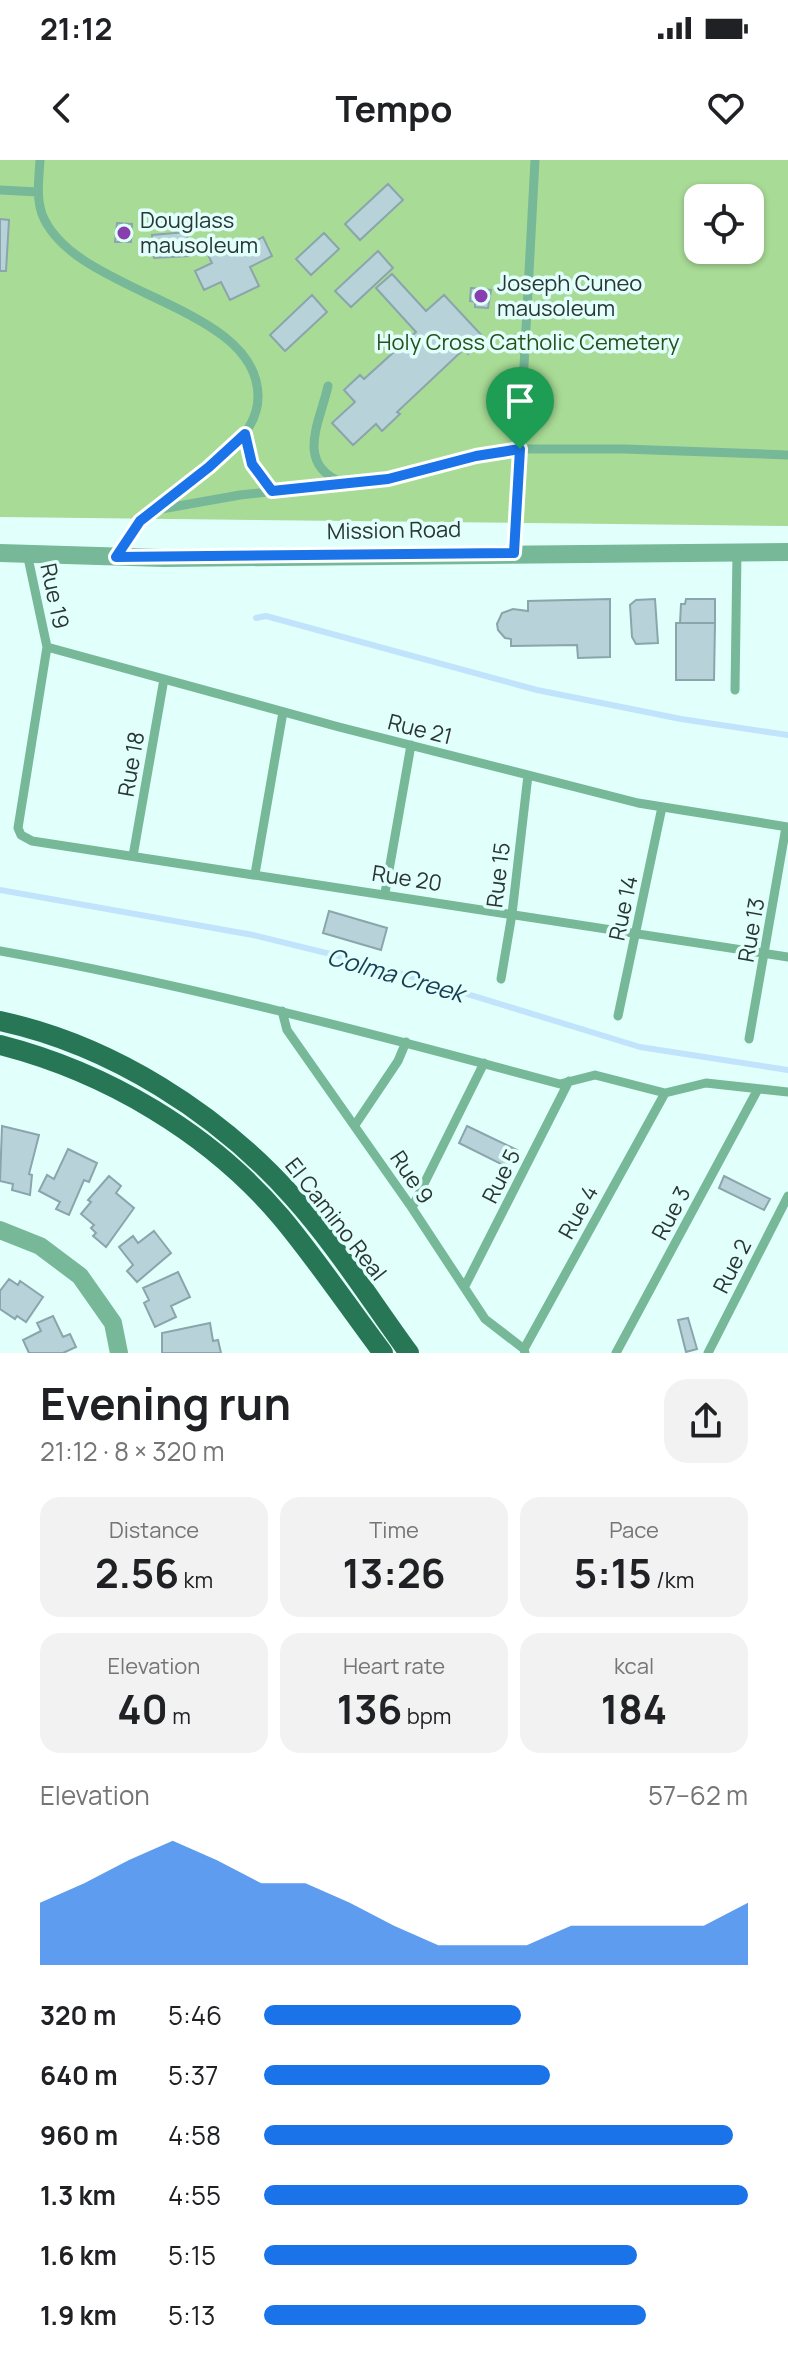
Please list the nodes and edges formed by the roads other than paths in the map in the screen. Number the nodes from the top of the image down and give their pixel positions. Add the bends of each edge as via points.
1 (40, 160) edge
2 (535, 160) edge
3 (0, 190) edge
4 (38, 192) junction
5 (328, 386) dead end
6 (245, 434) junction
7 (520, 449) junction
8 (787, 453) edge
9 (344, 484) junction
10 (272, 491) junction
11 (156, 510) junction
12 (737, 552) junction
13 (788, 552) edge
14 (0, 553) edge
15 (27, 553) junction
16 (514, 553) junction
17 (116, 557) junction
18 (47, 647) junction
19 (164, 679) junction
20 (735, 690) dead end
21 (283, 712) junction
22 (411, 745) junction
23 (528, 775) junction
24 (662, 807) junction
25 (787, 827) edge
26 (21, 835) joint
27 (133, 856) junction
28 (255, 874) junction
29 (385, 893) junction
30 (512, 914) junction
31 (636, 934) junction
32 (0, 951) edge
33 (766, 954) junction
34 (788, 957) edge
35 (501, 979) dead end
36 (282, 1011) junction
37 (618, 1016) dead end
38 (0, 1021) edge
39 (749, 1039) dead end
40 (406, 1042) junction
41 (0, 1045) edge
42 (484, 1063) junction
43 (569, 1081) junction
44 (758, 1089) junction
45 (788, 1092) edge
46 (665, 1093) junction
47 (355, 1125) junction
48 (788, 1196) edge
49 (412, 1208) junction
50 (0, 1230) edge
51 (465, 1286) junction
52 (524, 1351) edge
53 (119, 1353) edge
54 (383, 1353) edge
55 (409, 1353) edge
56 (616, 1353) edge
57 (708, 1353) edge

1 - 4 lane
2 - 7 lane
3 - 4 lane
4 - 6 lane via 44,219 72,252 207,325 242,353 257,382 258,398
5 - 9 lane via 314,454 328,477
6 - 10 lane via 252,464
6 - 11 lane
7 - 8 lane
7 - 9 lane
7 - 16 lane
9 - 10 lane
10 - 11 lane
11 - 17 lane via 134,528
12 - 13 street, Mission Road
12 - 16 street, Mission Road
12 - 20 lane
14 - 15 street, Mission Road
15 - 17 street, Mission Road
15 - 18 lane, Rue 19
16 - 17 street, Mission Road
18 - 19 lane, Rue 21
18 - 26 lane, Rue 19
19 - 21 lane, Rue 21
19 - 27 lane, Rue 18
21 - 22 lane, Rue 21
21 - 28 lane
22 - 23 lane, Rue 21
22 - 29 lane
23 - 24 lane, Rue 21
23 - 30 lane, Rue 15
24 - 25 lane, Rue 21
24 - 31 lane, Rue 14
25 - 33 lane, Rue 13
26 - 27 lane, Rue 20
27 - 28 lane, Rue 20
28 - 29 lane, Rue 20
29 - 30 lane, Rue 20
30 - 31 lane, Rue 20
30 - 35 lane, Rue 15
31 - 33 lane, Rue 20
31 - 37 lane, Rue 14
32 - 36 lane
33 - 34 lane, Rue 20
33 - 39 lane, Rue 13
36 - 40 lane
36 - 47 lane, Rue 9 via 287,1030
38 - 55 main road, El Camino Real via 49,1035 126,1069 237,1141 295,1199
40 - 42 lane
40 - 47 lane
41 - 54 main road, El Camino Real via 117,1090 225,1161 281,1217
42 - 43 lane via 560,1084
42 - 49 lane
43 - 46 lane via 595,1075
43 - 51 lane, Rue 5
44 - 45 lane
44 - 46 lane via 706,1083
44 - 56 lane, Rue 3
46 - 52 lane, Rue 4
47 - 49 lane, Rue 9
48 - 57 lane, Rue 2
49 - 51 lane, Rue 9
50 - 53 street via 40,1246 80,1276 113,1323
51 - 52 lane, Rue 9 via 485,1319

